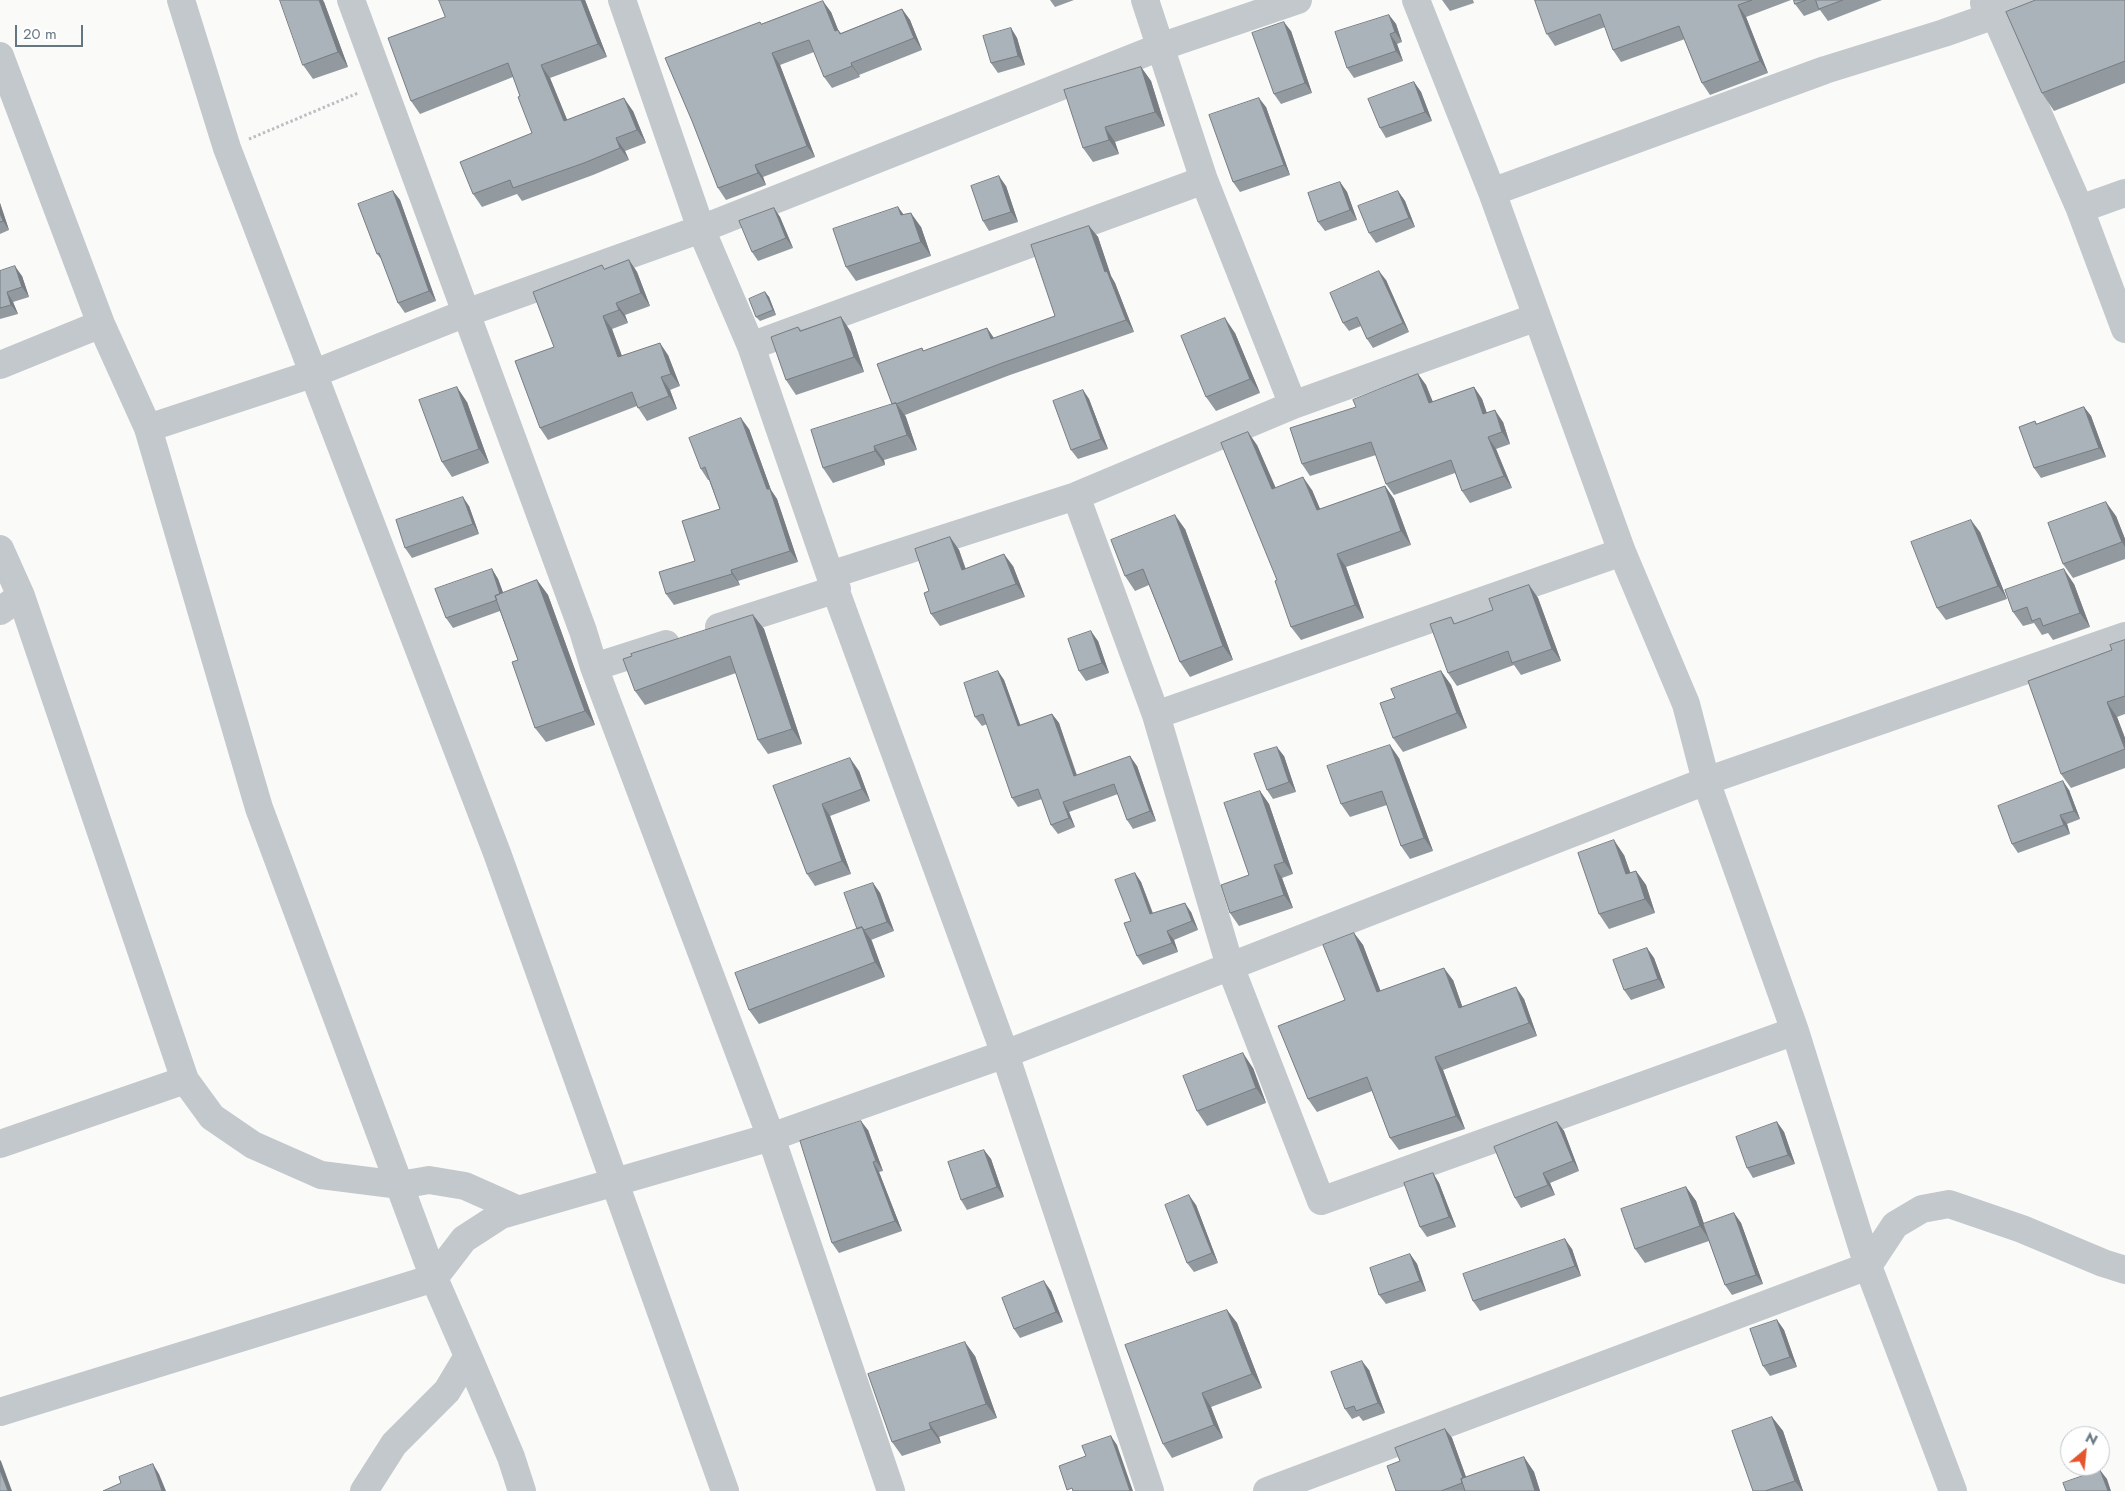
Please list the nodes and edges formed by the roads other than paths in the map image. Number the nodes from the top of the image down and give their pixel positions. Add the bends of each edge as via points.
1 (181, 0) edge
2 (351, 0) edge
3 (622, 0) edge
4 (1145, 0) edge
5 (1298, 0) edge
6 (1416, 0) edge
7 (2037, 0) edge
8 (1988, 8) edge
9 (1160, 47) junction
10 (0, 56) edge
11 (1204, 180) junction
12 (1492, 192) junction
13 (2125, 193) edge
14 (2080, 209) junction
15 (701, 229) junction
16 (466, 312) junction
17 (1537, 317) junction
18 (101, 324) junction
19 (2125, 328) edge
20 (751, 346) junction
21 (0, 365) edge
22 (315, 373) junction
23 (1293, 404) junction
24 (148, 428) junction
25 (1076, 496) junction
26 (0, 549) edge
27 (1622, 552) junction
28 (834, 582) junction
29 (11, 603) edge
30 (2125, 636) edge
31 (594, 667) junction
32 (1156, 715) junction
33 (1706, 781) junction
34 (1230, 966) junction
35 (1795, 1031) junction
36 (1006, 1054) junction
37 (185, 1080) junction
38 (771, 1138) junction
39 (0, 1144) edge
40 (616, 1182) junction
41 (400, 1185) junction
42 (519, 1210) junction
43 (1868, 1266) junction
44 (2125, 1270) edge
45 (434, 1278) junction
46 (468, 1356) junction
47 (0, 1412) edge
48 (364, 1491) edge
49 (522, 1491) edge
50 (725, 1491) edge
51 (891, 1491) edge
52 (1150, 1491) edge
53 (1268, 1491) edge
54 (1953, 1491) edge

1 - 22 street via 227,148
2 - 16 street
3 - 15 street
4 - 9 street
5 - 9 street
6 - 12 street
7 - 8 street
8 - 12 street
8 - 14 street
9 - 11 street
9 - 15 street
10 - 18 street
11 - 20 street
11 - 23 street
12 - 17 street
13 - 14 street
14 - 19 street
15 - 16 street
15 - 20 street
16 - 22 street
16 - 31 street
17 - 23 street
17 - 27 street
18 - 21 street
18 - 24 street
20 - 28 street
22 - 24 street
22 - 40 street via 497,853
23 - 25 street
24 - 41 street via 260,808
25 - 28 street
25 - 32 street
26 - 29 street
27 - 32 street
27 - 33 street via 1686,704
28 - 31 street via 692,636
28 - 36 street
29 - 37 street
30 - 33 street
31 - 38 street
32 - 34 street
33 - 34 street
33 - 35 street
34 - 35 street via 1321,1201
34 - 36 street
35 - 43 street
36 - 38 street
36 - 52 street
37 - 39 street
37 - 41 street via 212,1117 253,1145 321,1175
38 - 40 street
38 - 51 street
40 - 42 street
40 - 50 street
41 - 42 street via 429,1180 465,1186
41 - 45 street
42 - 45 street via 501,1215 464,1240
43 - 44 street via 1895,1225 1922,1209 1949,1204
43 - 53 street
43 - 54 street
45 - 46 street
45 - 47 street
46 - 48 street via 448,1391 394,1444
46 - 49 street

